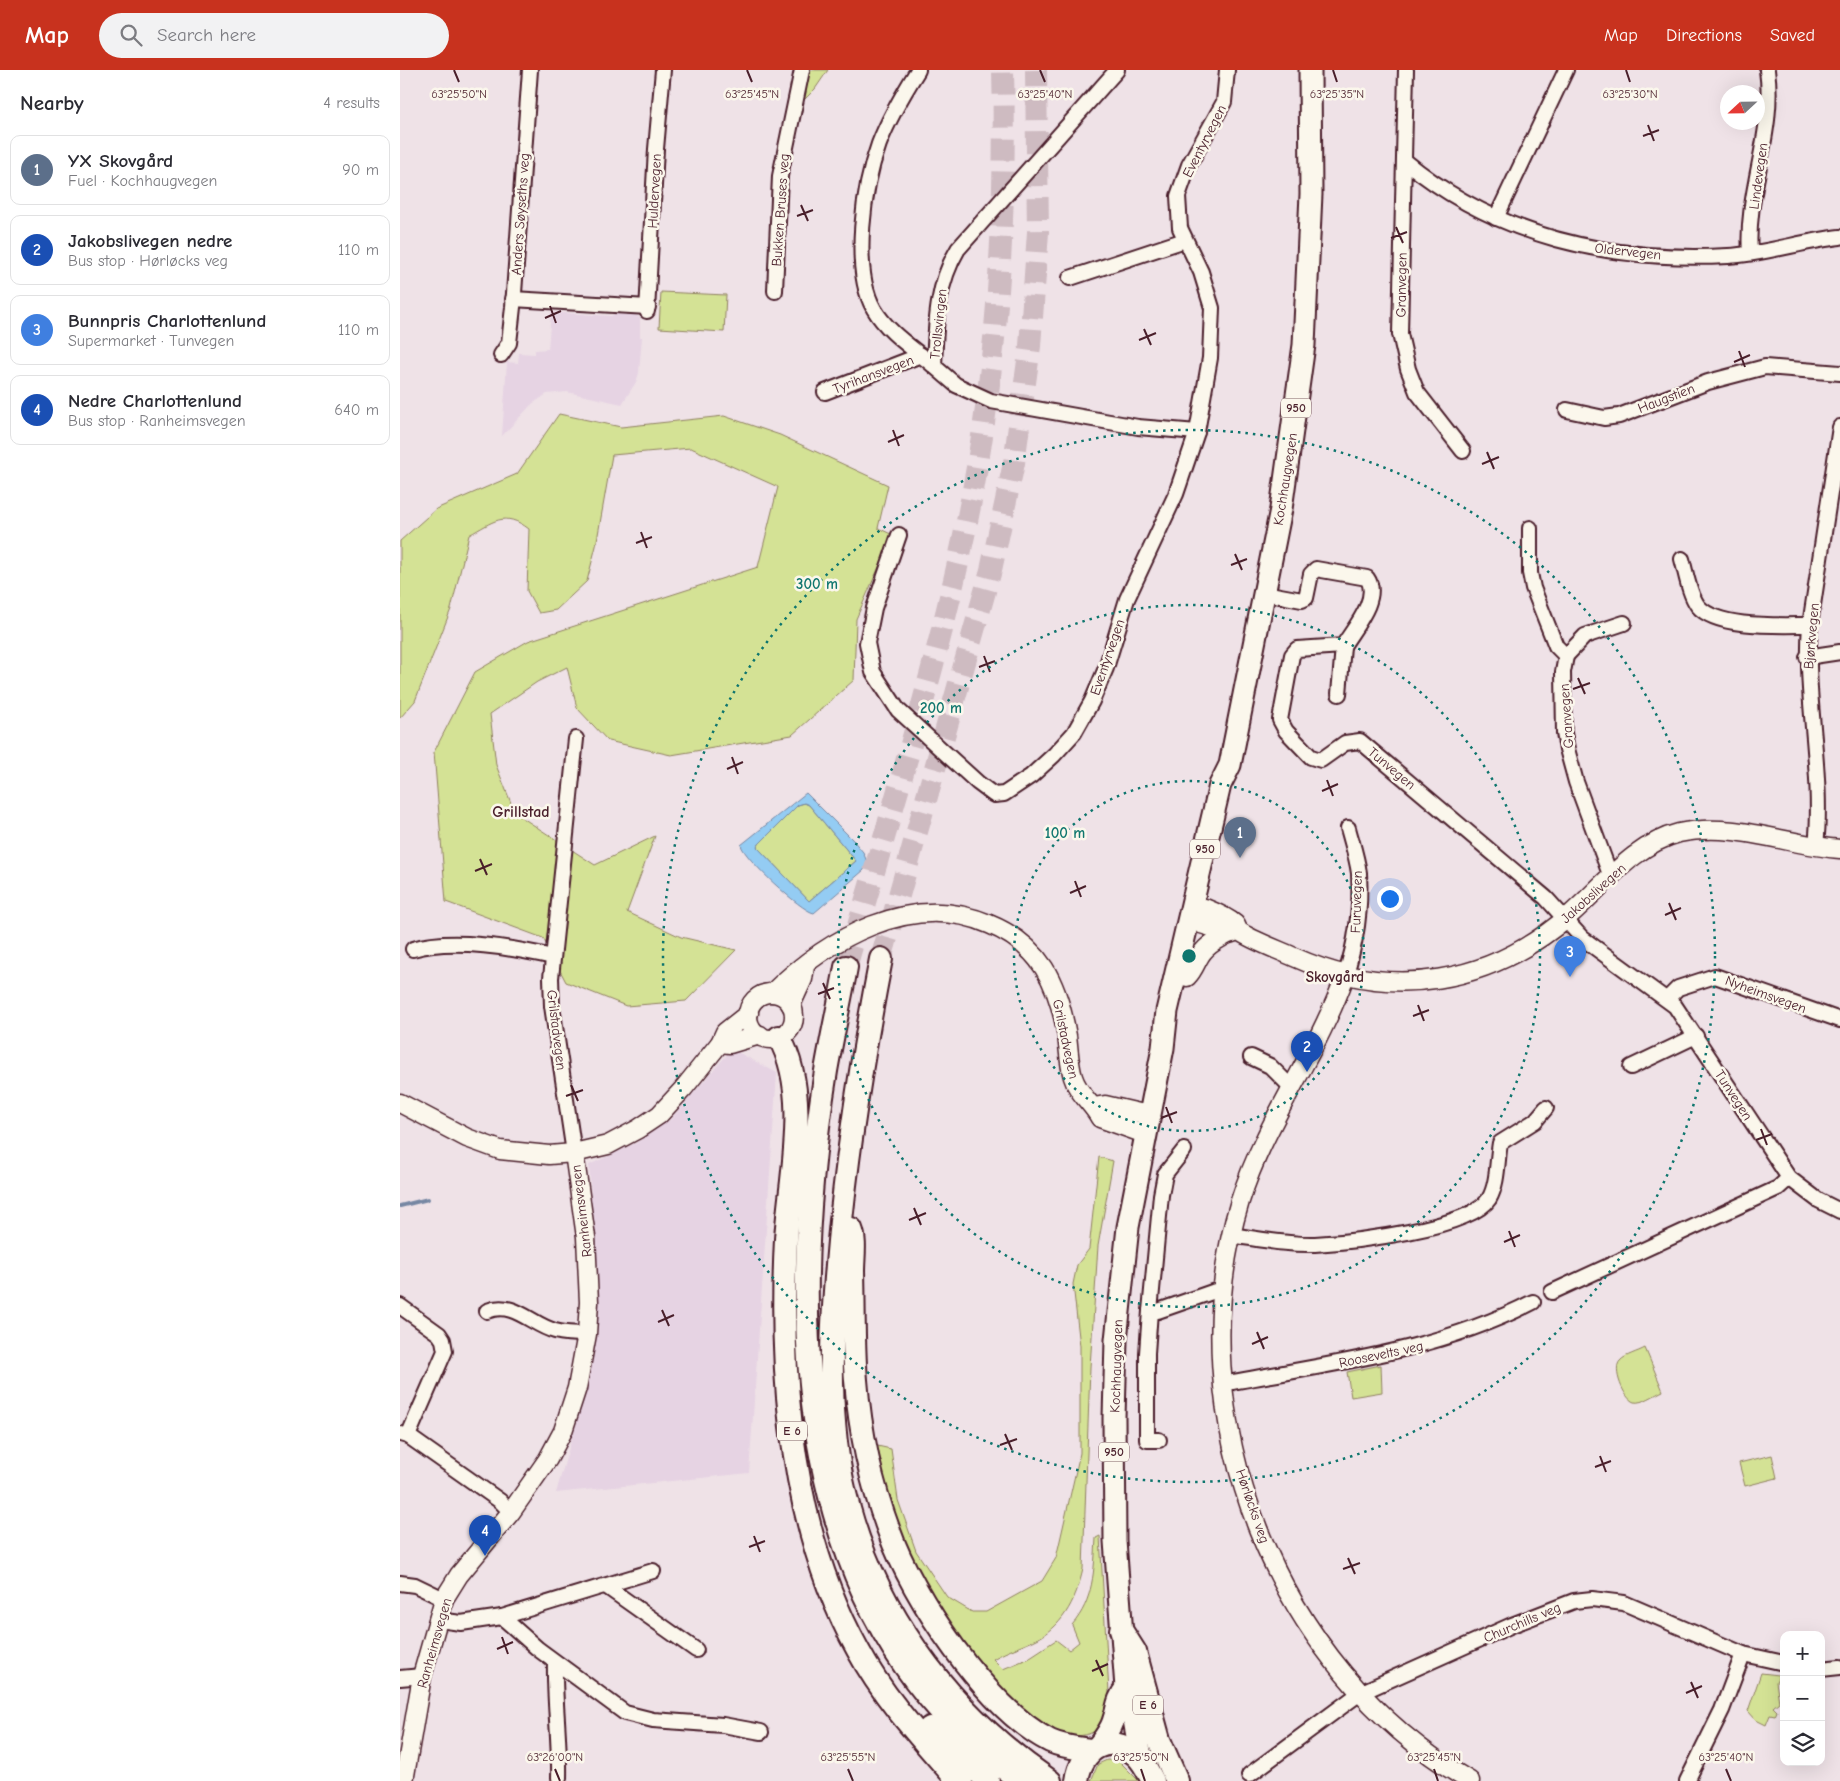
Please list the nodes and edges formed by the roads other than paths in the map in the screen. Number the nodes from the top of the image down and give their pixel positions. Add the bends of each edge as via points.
1 (530, 70) edge
2 (663, 70) edge
3 (802, 70) edge
4 (918, 70) edge
5 (1117, 70) edge
6 (1227, 70) edge
7 (1310, 70) edge
8 (1406, 70) edge
9 (1566, 70) edge
10 (1767, 70) edge
11 (1405, 161) junction
12 (1496, 218) junction
13 (1840, 237) edge
14 (1184, 240) junction
15 (1750, 253) junction
16 (1070, 278) dead end
17 (775, 291) dead end
18 (513, 299) junction
19 (501, 355) dead end
20 (922, 355) junction
21 (934, 366) junction
22 (1840, 374) edge
23 (825, 392) dead end
24 (1567, 410) dead end
25 (1840, 427) edge
26 (1197, 432) junction
27 (1463, 452) dead end
28 (1530, 528) dead end
29 (899, 535) dead end
30 (1682, 559) dead end
31 (1264, 593) junction
32 (1624, 623) dead end
33 (1810, 626) junction
34 (1343, 646) junction
35 (1840, 652) edge
36 (1566, 656) junction
37 (1807, 657) junction
38 (1339, 694) dead end
39 (576, 739) dead end
40 (1348, 828) dead end
41 (1816, 846) junction
42 (1840, 849) edge
43 (1611, 876) junction
44 (1199, 915) junction
45 (1564, 920) junction
46 (1235, 932) junction
47 (414, 950) dead end
48 (553, 957) junction
49 (881, 959) tunnel mouth
50 (805, 966) junction
51 (846, 966) tunnel mouth
52 (1345, 976) junction
53 (1187, 977) junction
54 (772, 993) junction
55 (1667, 999) junction
56 (791, 1005) junction
57 (749, 1013) junction
58 (1840, 1020) edge
59 (770, 1036) junction
60 (1696, 1036) junction
61 (720, 1044) junction
62 (1163, 1048) junction
63 (1252, 1057) dead end
64 (1631, 1067) dead end
65 (1291, 1087) junction
66 (400, 1103) edge
67 (1546, 1108) dead end
68 (1147, 1125) junction
69 (1184, 1150) dead end
70 (574, 1153) junction
71 (1789, 1178) junction
72 (842, 1205) junction
73 (1840, 1211) edge
74 (1232, 1235) junction
75 (1223, 1292) junction
76 (1552, 1292) dead end
77 (1533, 1302) dead end
78 (400, 1306) edge
79 (487, 1311) dead end
80 (1150, 1311) junction
81 (587, 1334) junction
82 (1222, 1384) junction
83 (404, 1435) edge
84 (818, 1440) junction
85 (1159, 1440) dead end
86 (511, 1512) junction
87 (654, 1571) dead end
88 (400, 1583) edge
89 (607, 1587) junction
90 (444, 1599) junction
91 (502, 1617) junction
92 (439, 1620) junction
93 (1121, 1630) junction
94 (696, 1650) dead end
95 (1744, 1654) junction
96 (555, 1662) junction
97 (1780, 1662) edge
98 (1840, 1667) edge
99 (1825, 1669) edge
100 (422, 1676) junction
101 (400, 1678) edge
102 (1126, 1688) junction
103 (1360, 1693) junction
104 (761, 1732) dead end
105 (945, 1745) junction
106 (1094, 1748) junction
107 (1148, 1772) edge
108 (1249, 1774) dead end
109 (559, 1778) dead end
110 (1077, 1778) edge
111 (404, 1781) edge
112 (961, 1781) edge
113 (966, 1781) edge
114 (988, 1781) edge
115 (1022, 1781) edge
116 (1050, 1781) edge
117 (1178, 1781) edge
118 (1470, 1781) edge
119 (1687, 1781) edge

1 - 18 street, Anders Søyseths veg
2 - 18 street, Huldervegen via 647,309
3 - 17 street, Bukken Bruses veg via 780,176
4 - 20 street, Tyrihansvegen via 898,102 879,145 866,194 862,248 866,284 873,308 895,335
5 - 21 street, Trollsvingen via 958,249 939,293
6 - 14 street, Eventyrvegen via 1224,102 1189,165 1178,196
7 - 31 main road, Kochhaugvegen / 950 via 1311,204 1304,345 1281,510
8 - 11 street, Granvegen
9 - 12 street
10 - 15 street, Lindevegen via 1767,116 1756,182
11 - 12 street, Oldervegen via 1424,177
11 - 27 street, Granvegen via 1400,334 1417,392
12 - 15 street, Oldervegen via 1548,238 1604,251 1665,256
13 - 15 street, Oldervegen
14 - 16 street
14 - 26 street, Eventyrvegen via 1201,272 1212,308 1210,358
18 - 19 street, Anders Søyseths veg via 509,343
20 - 21 street, Tyrihansvegen
20 - 23 street, Tyrihansvegen
21 - 26 street, Trollsvingen via 956,385 991,401 1138,427
22 - 24 street, Haugstien via 1759,366 1619,416 1604,418
25 - 33 street, Bjørkvegen
26 - 29 street, Eventyrvegen via 1176,494 1127,598 1092,702 1074,733 1054,755 1004,794 994,795 978,783 898,710 873,672 867,643 874,608
28 - 36 street via 1532,588 1556,646
30 - 33 street via 1693,596 1704,611 1751,625
31 - 34 street via 1302,600 1306,598 1311,574 1316,569 1366,578 1371,593
31 - 44 main road, Kochhaugvegen / 950 via 1230,765 1220,785
32 - 36 street via 1585,636
33 - 37 street, Bjørkvegen
34 - 38 street
34 - 45 street, Tunvegen via 1297,649 1292,654 1280,716 1286,731 1311,756 1321,760 1345,742 1360,741 1546,898
35 - 37 street
36 - 43 street, Granvegen via 1563,672 1567,749
37 - 41 street, Bjørkvegen via 1818,808
39 - 48 street, Grilstadvegen
40 - 52 street, Furuvegen via 1359,888 1353,947
41 - 42 street, Jakobslivegen
41 - 43 street, Jakobslivegen via 1734,830 1689,831 1653,844
43 - 45 street, Jakobslivegen
44 - 46 street, Jakobslivegen via 1235,925
44 - 53 main road, Kochhaugvegen / 950
44 - 62 main road, Kochhaugvegen / 950 via 1167,1011
45 - 52 street, Jakobslivegen via 1509,956 1454,977 1396,982
45 - 55 street, Tunvegen via 1582,938
46 - 52 street, Jakobslivegen
46 - 53 street via 1203,951 1195,969
47 - 48 street via 430,944 472,946 521,949
48 - 70 street, Grilstadvegen via 552,1006
49 - 72 highway via 865,1042
50 - 54 street, Grilstadvegen via 795,970
50 - 56 street via 803,979
50 - 68 street, Grilstadvegen via 844,938 911,914 952,913 997,927 1030,950 1052,983 1063,1014 1073,1077 1081,1094 1100,1118
51 - 84 highway, E 6 via 826,1071 810,1214 808,1324
52 - 65 street, Hørløcks veg via 1325,1028
53 - 62 main road, Kochhaugvegen / 950 via 1179,1014
54 - 56 street via 782,995
54 - 57 street via 758,996
55 - 58 street, Nyheimsvegen via 1678,988 1715,976
55 - 60 street, Tunvegen
56 - 59 street via 792,1026
57 - 59 street via 751,1026
57 - 61 street via 725,1032
59 - 61 street
59 - 112 highway, E 6 via 792,1065 795,1102 785,1270 788,1377 794,1449 810,1532 838,1612 858,1651 898,1710
60 - 64 street
60 - 71 street, Tunvegen
61 - 70 street via 659,1115 608,1145
62 - 68 main road, Kochhaugvegen / 950
63 - 65 street via 1270,1066
65 - 74 street, Hørløcks veg via 1251,1168
66 - 70 street, Ranheimsvegen via 467,1138 500,1150 534,1155
67 - 74 street via 1534,1121 1500,1143 1488,1201 1448,1222 1416,1232 1314,1244 1272,1242
68 - 93 main road, Kochhaugvegen / 950 via 1122,1274 1116,1340 1114,1505
69 - 80 street via 1165,1174
70 - 81 street, Ranheimsvegen via 586,1236
71 - 73 street, Tunvegen via 1818,1200
71 - 76 street via 1778,1188
72 - 106 highway via 853,1233 854,1342 864,1439 880,1506 904,1567 957,1653 994,1695 1051,1741 1065,1746
72 - 116 highway via 832,1372 837,1444 853,1521 882,1593 926,1666 975,1720
74 - 75 street, Hørløcks veg
75 - 80 street via 1215,1291
75 - 82 street, Hørløcks veg
77 - 82 street, Roosevelts veg via 1477,1329 1414,1348
78 - 83 street via 439,1334 444,1351
79 - 81 street via 497,1307 510,1308 554,1331
80 - 85 street via 1147,1440
81 - 86 street, Ranheimsvegen via 577,1388 562,1431 548,1459
82 - 103 street, Hørløcks veg via 1229,1429 1259,1530 1279,1574 1307,1622
83 - 86 street
84 - 105 highway, E 6 via 817,1508 836,1573 880,1661
84 - 115 highway, E 6 via 837,1526 856,1576 887,1637 911,1673 962,1732
86 - 90 street, Ranheimsvegen via 458,1575
87 - 89 street
88 - 90 street via 415,1585
89 - 91 street
89 - 94 street
90 - 92 street, Ranheimsvegen
91 - 92 street via 461,1623
91 - 96 street
92 - 100 street, Ranheimsvegen
93 - 102 main road, Kochhaugvegen / 950
93 - 117 highway, E 6 via 1135,1652 1159,1740
95 - 97 street, Churchills veg
95 - 103 street, Churchills veg via 1633,1606 1592,1599 1551,1608
95 - 119 street via 1722,1710
96 - 104 street via 625,1713 653,1720
96 - 109 street
98 - 99 street
100 - 101 street
100 - 111 street, Ranheimsvegen
102 - 106 main road via 1118,1698 1109,1732
102 - 107 main road, Kochhaugvegen / 950
103 - 108 street
103 - 118 street, Hørløcks veg via 1428,1752
105 - 113 highway, E 6
105 - 114 highway, E 6
106 - 107 highway via 1116,1745 1127,1748
106 - 110 highway via 1081,1763

